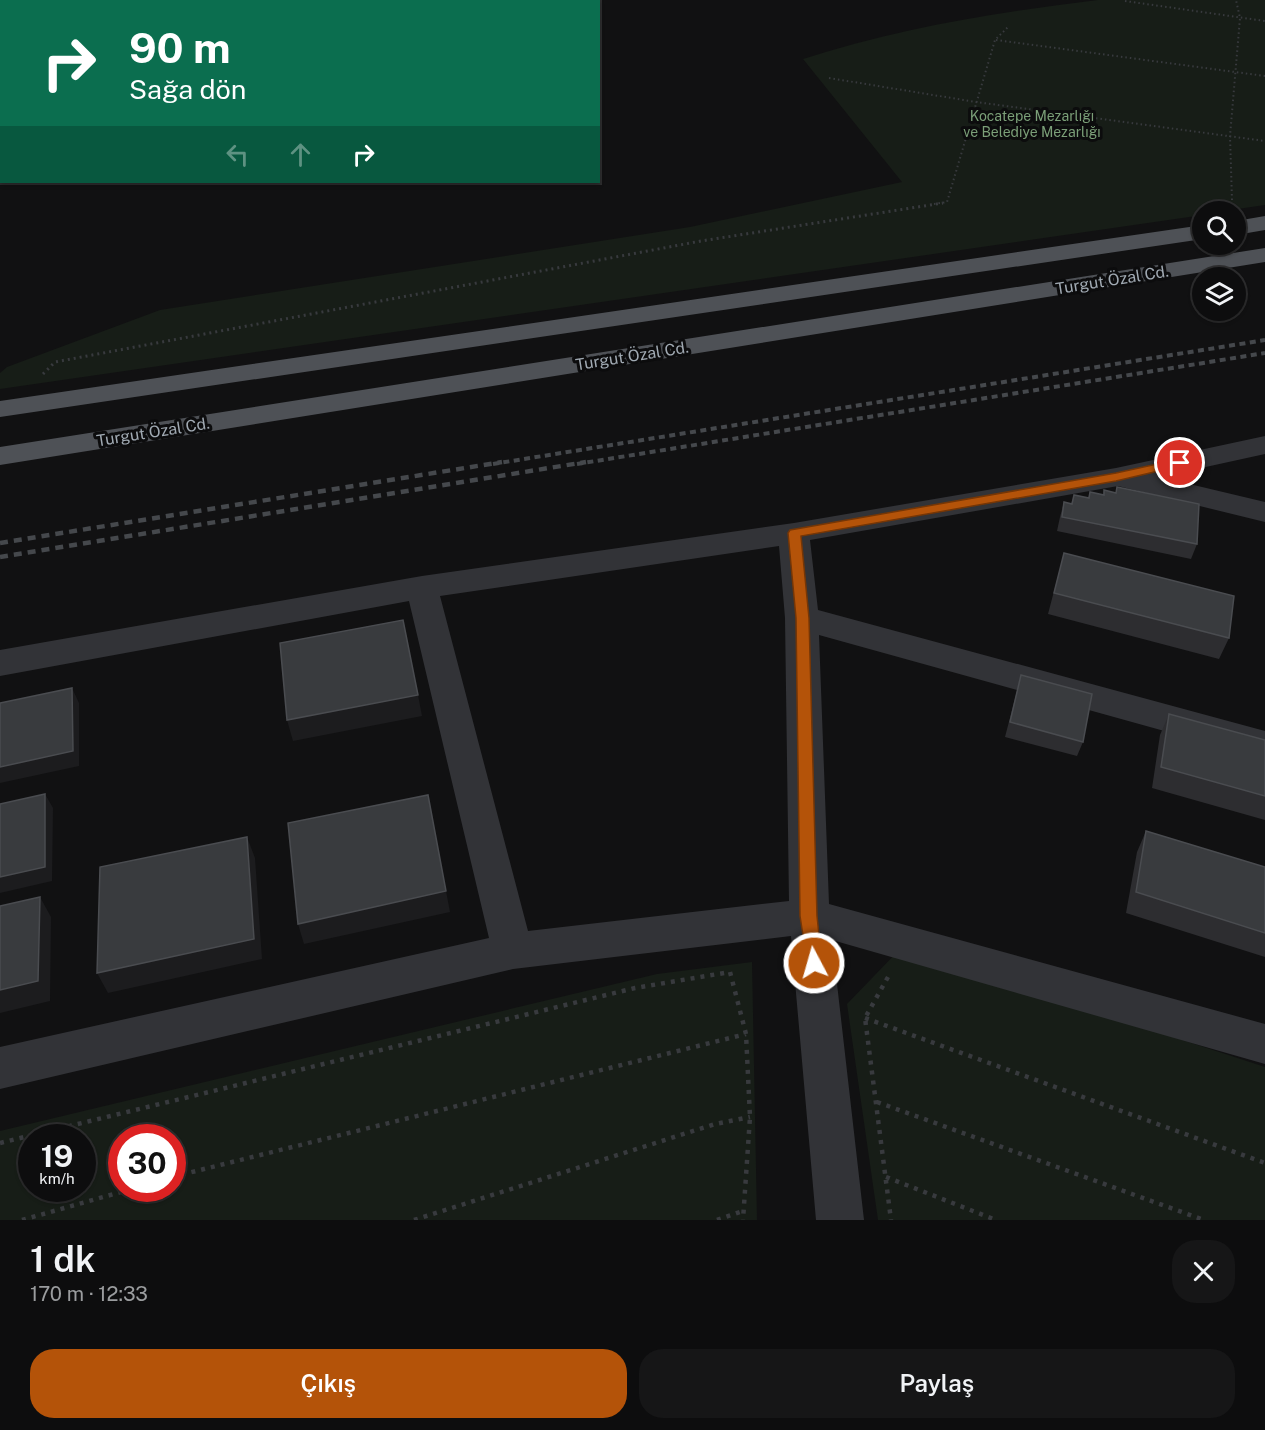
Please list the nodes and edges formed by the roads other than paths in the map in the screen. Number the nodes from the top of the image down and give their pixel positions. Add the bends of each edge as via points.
1 (1265, 223) edge
2 (1246, 226) edge
3 (1192, 234) edge
4 (1265, 255) edge
5 (4, 408) edge
6 (1265, 445) edge
7 (0, 456) edge
8 (1116, 477) junction
9 (1265, 512) edge
10 (794, 533) junction
11 (422, 587) junction
12 (802, 618) junction
13 (0, 663) edge
14 (1265, 745) edge
15 (809, 916) junction
16 (513, 951) junction
17 (1265, 1044) edge
18 (0, 1068) edge
19 (840, 1220) edge

1 - 2 main road
3 - 5 main road, Turgut Özal Cd.
4 - 7 main road, Turgut Özal Cd.
6 - 8 street
8 - 9 street
8 - 10 street
10 - 11 street
10 - 12 street
11 - 13 street
11 - 16 street
12 - 14 street
12 - 15 street
15 - 16 street
15 - 17 street
15 - 19 street
16 - 18 street

